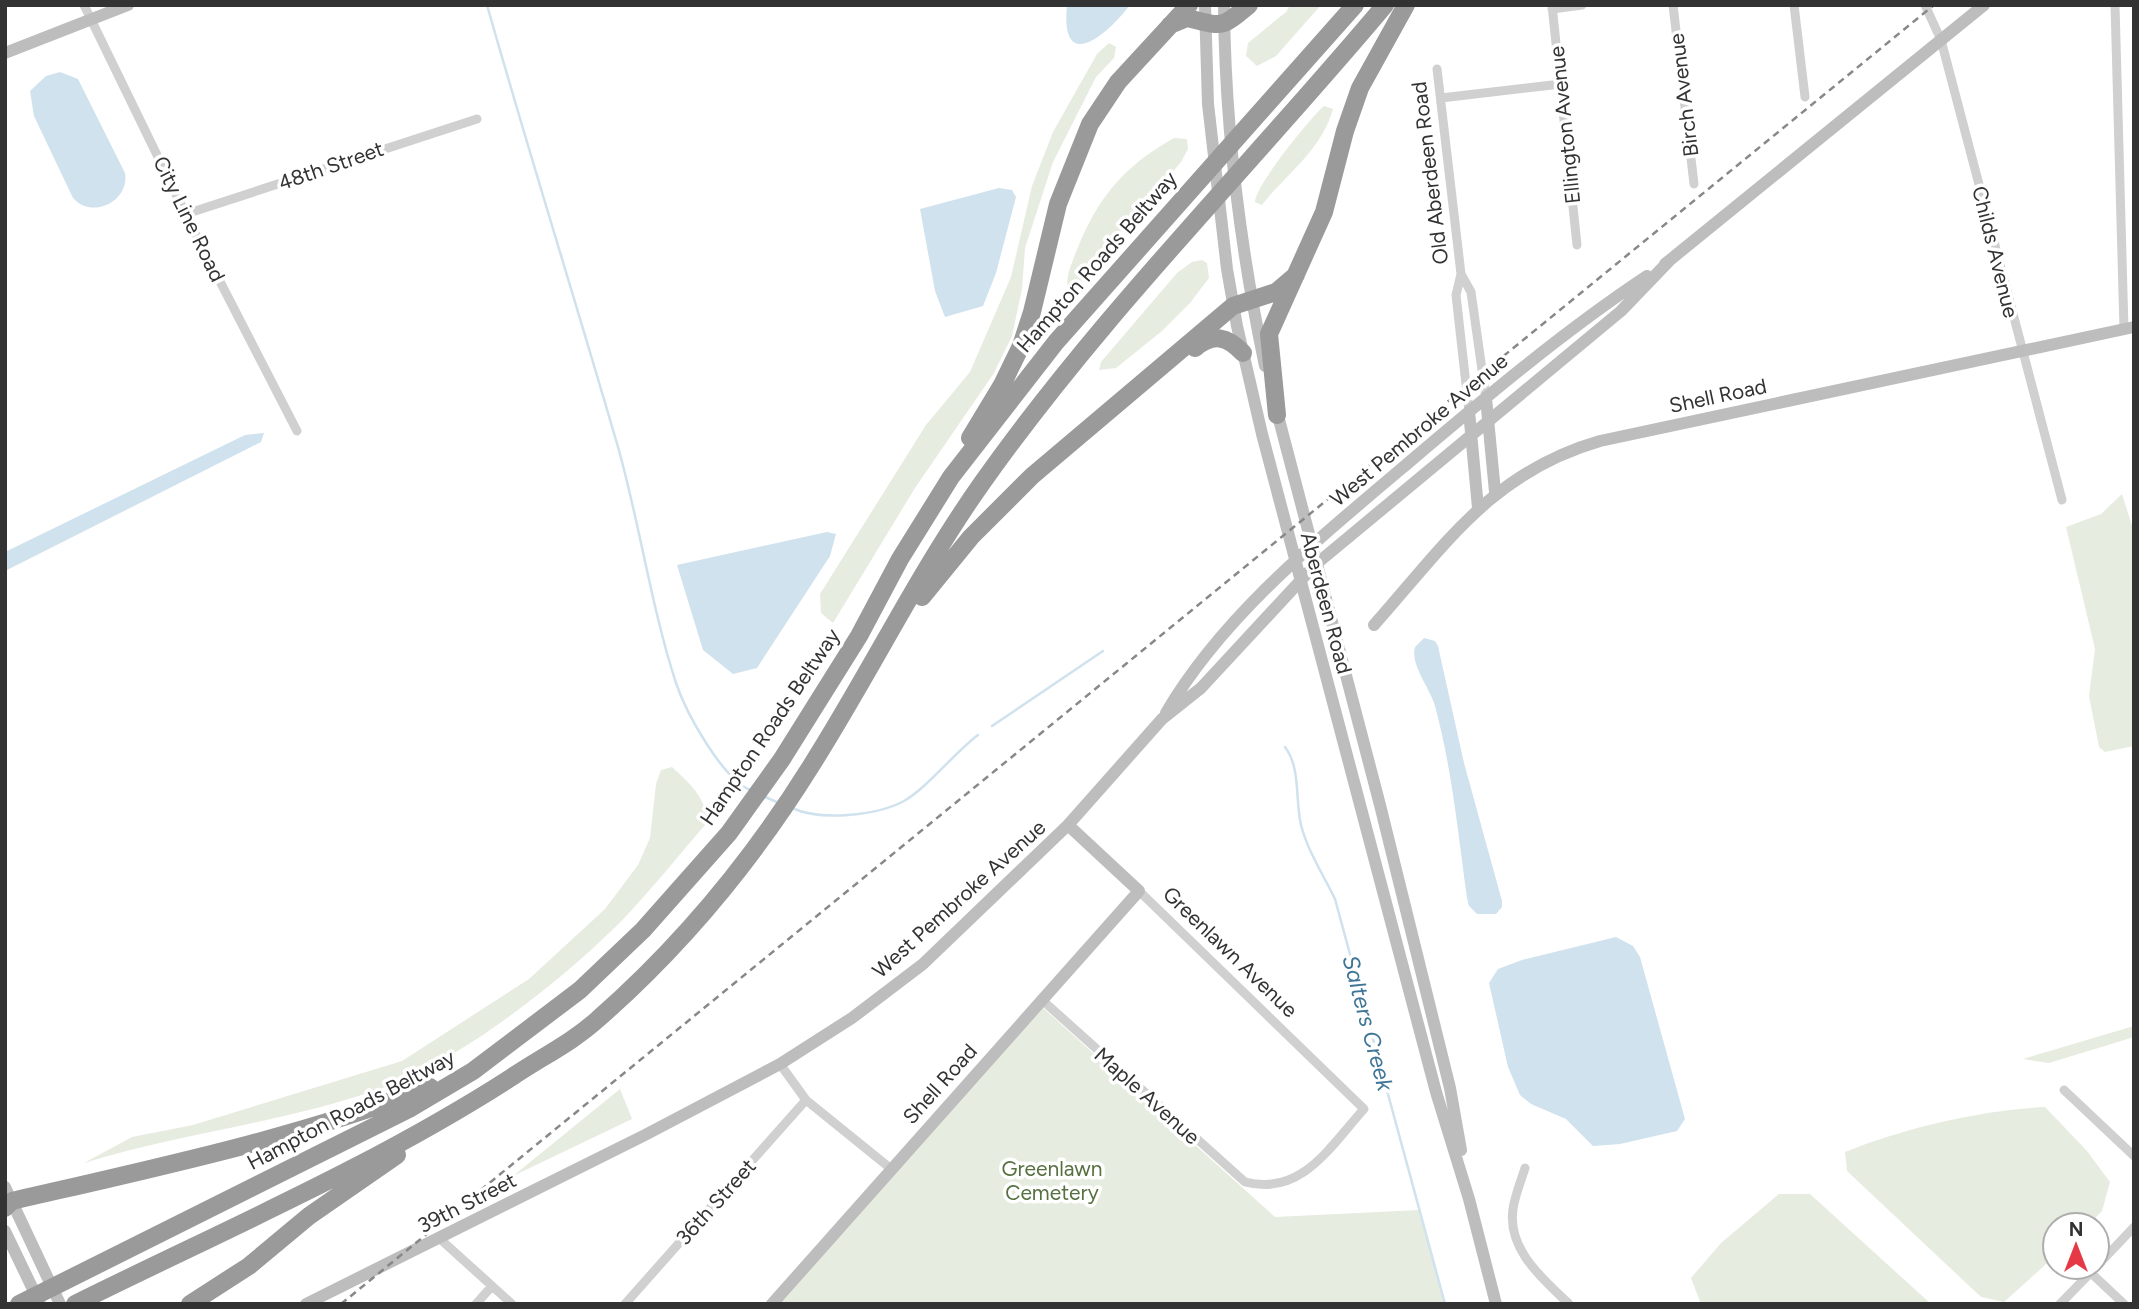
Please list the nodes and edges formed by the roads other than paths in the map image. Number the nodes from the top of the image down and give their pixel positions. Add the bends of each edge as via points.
1 (85, 5) edge
2 (128, 5) edge
3 (1189, 5) edge
4 (1205, 5) edge
5 (1224, 5) edge
6 (1249, 5) edge
7 (1355, 5) edge
8 (1385, 5) edge
9 (1406, 5) edge
10 (1581, 5) edge
11 (1673, 5) edge
12 (1794, 5) edge
13 (1925, 5) edge
14 (1984, 5) edge
15 (2115, 5) edge
16 (1552, 7) edge
17 (91, 19) junction
18 (1170, 24) junction
19 (1206, 25) junction
20 (1224, 25) junction
21 (1941, 40) junction
22 (5, 53) edge
23 (1437, 69) dead end
24 (1561, 84) junction
25 (1805, 97) dead end
26 (1441, 98) junction
27 (477, 119) dead end
28 (1694, 184) dead end
29 (186, 214) junction
30 (1577, 245) dead end
31 (1671, 260) junction
32 (1461, 274) junction
33 (1296, 275) junction
34 (1251, 300) junction
35 (1233, 306) junction
36 (2129, 328) edge
37 (2021, 351) junction
38 (1242, 353) junction
39 (1486, 398) junction
40 (1114, 409) junction
41 (1469, 411) junction
42 (1278, 415) junction
43 (1488, 422) junction
44 (297, 431) dead end
45 (1471, 436) junction
46 (951, 477) junction
47 (1495, 492) junction
48 (2062, 500) dead end
49 (1478, 508) junction
50 (1311, 547) junction
51 (1295, 562) junction
52 (1315, 565) junction
53 (1300, 580) junction
54 (1374, 625) dead end
55 (892, 631) junction
56 (1162, 719) junction
57 (1068, 825) junction
58 (1139, 891) junction
59 (1041, 999) junction
60 (780, 1064) junction
61 (473, 1071) junction
62 (2064, 1090) dead end
63 (806, 1100) junction
64 (470, 1104) junction
65 (645, 1135) joint
66 (2134, 1156) edge
67 (890, 1168) junction
68 (1525, 1168) dead end
69 (1259, 1184) joint
70 (7, 1199) edge
71 (1469, 1199) junction
72 (2134, 1227) edge
73 (5, 1231) edge
74 (439, 1238) junction
75 (2111, 1252) edge
76 (2083, 1281) edge
77 (2105, 1281) edge
78 (492, 1286) junction
79 (78, 1302) edge
80 (19, 1304) edge
81 (40, 1304) edge
82 (60, 1304) edge
83 (190, 1304) edge
84 (306, 1304) edge
85 (476, 1304) edge
86 (512, 1304) edge
87 (625, 1304) edge
88 (772, 1304) edge
89 (1496, 1304) edge
90 (1569, 1304) edge
91 (2060, 1304) edge
92 (2124, 1304) edge

1 - 17 street, City Line Road
2 - 17 main road
3 - 18 highway
4 - 19 main road, Aberdeen Road
5 - 20 main road, Aberdeen Road
6 - 20 highway
7 - 46 highway, Hampton Roads Beltway via 1055,342
8 - 55 highway via 1082,350 970,500
9 - 33 highway via 1360,88 1324,212
10 - 16 street
11 - 28 street, Birch Avenue
12 - 25 street
13 - 21 street, Childs Avenue
14 - 21 main road, West Pembroke Avenue
15 - 36 street
16 - 24 street, Ellington Avenue
17 - 22 main road
17 - 29 street, City Line Road
18 - 19 highway via 1187,18
18 - 46 highway via 1118,82 1090,124 1059,204 1021,346
19 - 20 highway
19 - 35 main road, Aberdeen Road via 1208,104
20 - 34 main road, Aberdeen Road via 1237,209
21 - 31 main road, West Pembroke Avenue
21 - 37 street, Childs Avenue
23 - 26 street, Old Aberdeen Road
24 - 26 street
24 - 30 street, Ellington Avenue
26 - 32 street, Old Aberdeen Road
27 - 29 street, 48th Street
29 - 44 street, City Line Road
31 - 39 main road, West Pembroke Avenue via 1612,299
31 - 43 main road, West Pembroke Avenue via 1620,311
32 - 39 street, Old Aberdeen Road via 1471,292
32 - 41 street, Old Aberdeen Road via 1455,295
33 - 34 highway via 1279,291
33 - 42 highway via 1269,339
34 - 35 highway
34 - 42 main road, Aberdeen Road
35 - 38 main road, Aberdeen Road
35 - 40 highway
36 - 37 main road, Shell Road
37 - 47 main road, Shell Road via 1600,441 1539,464
37 - 48 street, Childs Avenue
38 - 40 highway via 1228,340 1208,338
38 - 51 main road, Aberdeen Road
39 - 41 main road, West Pembroke Avenue
39 - 43 main road, Old Aberdeen Road
40 - 55 highway via 998,509
41 - 45 main road, Old Aberdeen Road
41 - 50 main road, West Pembroke Avenue
42 - 50 main road, Aberdeen Road
43 - 45 main road, West Pembroke Avenue
43 - 47 main road, Old Aberdeen Road
45 - 49 main road, Old Aberdeen Road
45 - 52 main road, West Pembroke Avenue
46 - 61 highway, Hampton Roads Beltway via 859,636 729,834 643,930 580,990
47 - 49 main road, Shell Road
49 - 54 main road, Shell Road
50 - 51 main road, West Pembroke Avenue
50 - 52 main road, Aberdeen Road
51 - 53 main road, Aberdeen Road
51 - 56 main road, West Pembroke Avenue via 1185,679
52 - 53 main road, West Pembroke Avenue
52 - 71 main road, Aberdeen Road via 1450,1088
53 - 56 main road, West Pembroke Avenue via 1200,688
53 - 71 main road, Aberdeen Road via 1436,1092
55 - 64 highway via 809,770 702,914 595,1022
56 - 57 main road, West Pembroke Avenue
57 - 58 main road, Greenlawn Avenue
57 - 60 main road, West Pembroke Avenue via 923,964 852,1018
58 - 59 main road, Shell Road
58 - 69 street, Greenlawn Avenue via 1364,1109 1300,1177
59 - 67 main road, Shell Road
59 - 69 street, Maple Avenue via 1234,1174
60 - 63 street
60 - 65 main road, West Pembroke Avenue
61 - 70 highway via 371,1109
61 - 80 highway, Hampton Roads Beltway via 410,1109
62 - 66 street
63 - 67 street
63 - 87 street, 36th Street
64 - 79 highway via 386,1151
64 - 83 highway via 309,1216 250,1266
65 - 74 main road, 39th Street
67 - 88 main road, Shell Road
68 - 90 street via 1513,1213 1522,1250 1531,1268
70 - 82 main road
71 - 89 main road, Aberdeen Road
72 - 75 street
73 - 81 main road
74 - 78 street
74 - 84 main road, 39th Street
76 - 91 street
77 - 92 street
78 - 85 street
78 - 86 street

